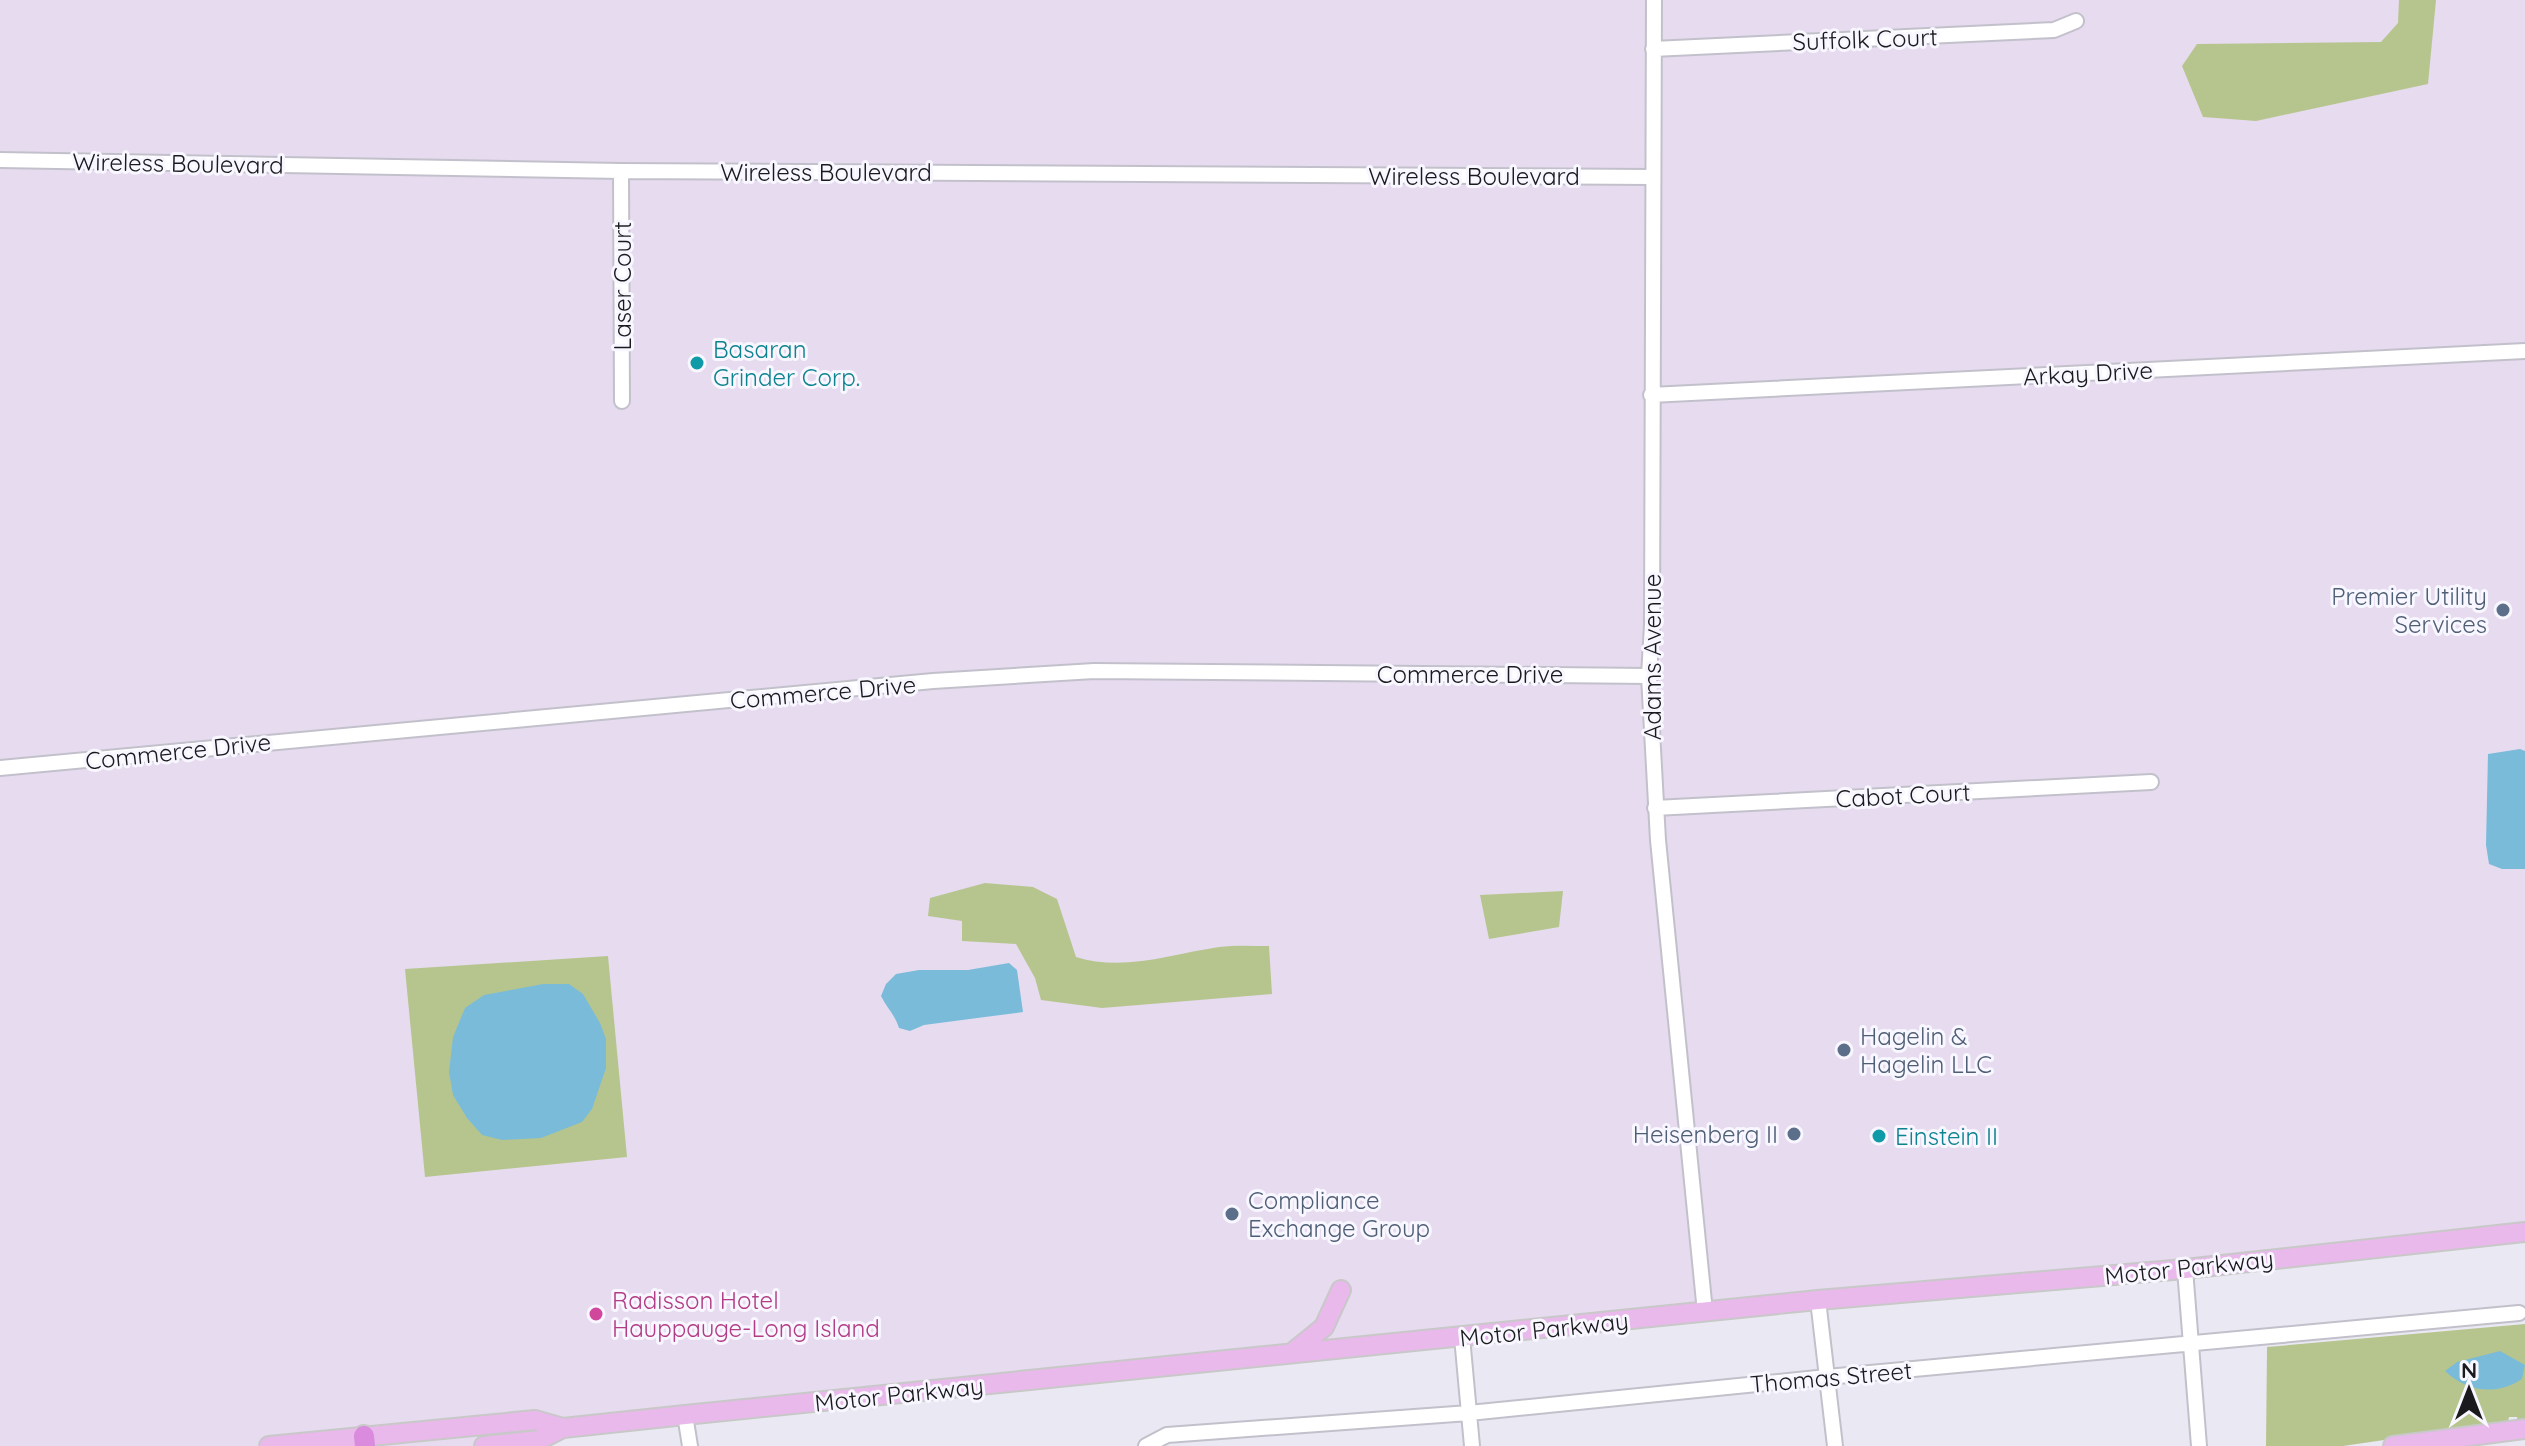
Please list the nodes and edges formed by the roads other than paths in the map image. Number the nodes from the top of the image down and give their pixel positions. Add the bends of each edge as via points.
1 (1654, 0) edge
2 (2076, 21) dead end
3 (1653, 49) junction
4 (0, 160) edge
5 (621, 171) junction
6 (1652, 177) junction
7 (2525, 351) edge
8 (1651, 395) junction
9 (622, 401) dead end
10 (1649, 676) junction
11 (0, 768) edge
12 (2151, 782) dead end
13 (1655, 808) junction
14 (2525, 1232) edge
15 (2185, 1269) junction
16 (1341, 1290) dead end
17 (1818, 1300) junction
18 (1705, 1312) junction
19 (2519, 1313) dead end
20 (1462, 1337) junction
21 (2190, 1342) junction
22 (1289, 1355) junction
23 (1827, 1377) junction
24 (1469, 1413) junction
25 (685, 1415) junction
26 (563, 1428) junction
27 (2525, 1429) edge
28 (358, 1441) edge
29 (269, 1446) edge
30 (484, 1446) edge
31 (690, 1446) edge
32 (1146, 1446) edge
33 (1472, 1446) edge
34 (1835, 1446) edge
35 (2199, 1446) edge
36 (2393, 1446) edge

1 - 3 street, Adams Avenue
2 - 3 street, Suffolk Court via 2054,30
3 - 6 street, Adams Avenue
4 - 5 street, Wireless Boulevard
5 - 6 street, Wireless Boulevard
5 - 9 street, Laser Court
6 - 8 street, Adams Avenue
7 - 8 street, Arkay Drive
8 - 10 street, Adams Avenue
10 - 11 street, Commerce Drive via 1094,671 933,681
10 - 13 street, Adams Avenue
12 - 13 street, Cabot Court
13 - 18 street, Adams Avenue
14 - 15 main road, Motor Parkway
15 - 17 main road, Motor Parkway
15 - 21 street
16 - 22 main road via 1324,1327
17 - 18 main road, Motor Parkway
17 - 23 street
18 - 20 main road, Motor Parkway
19 - 21 street, Thomas Street
20 - 22 main road, Motor Parkway
20 - 24 street
21 - 23 street, Thomas Street
21 - 35 street
22 - 25 main road, Motor Parkway
23 - 24 street, Thomas Street
23 - 34 street
24 - 32 street, Thomas Street via 1167,1435
24 - 33 street
25 - 26 main road, Motor Parkway
25 - 31 street
26 - 28 main road, Motor Parkway via 535,1420
26 - 30 main road, Motor Parkway via 539,1440
27 - 36 main road
28 - 29 main road, Motor Parkway

